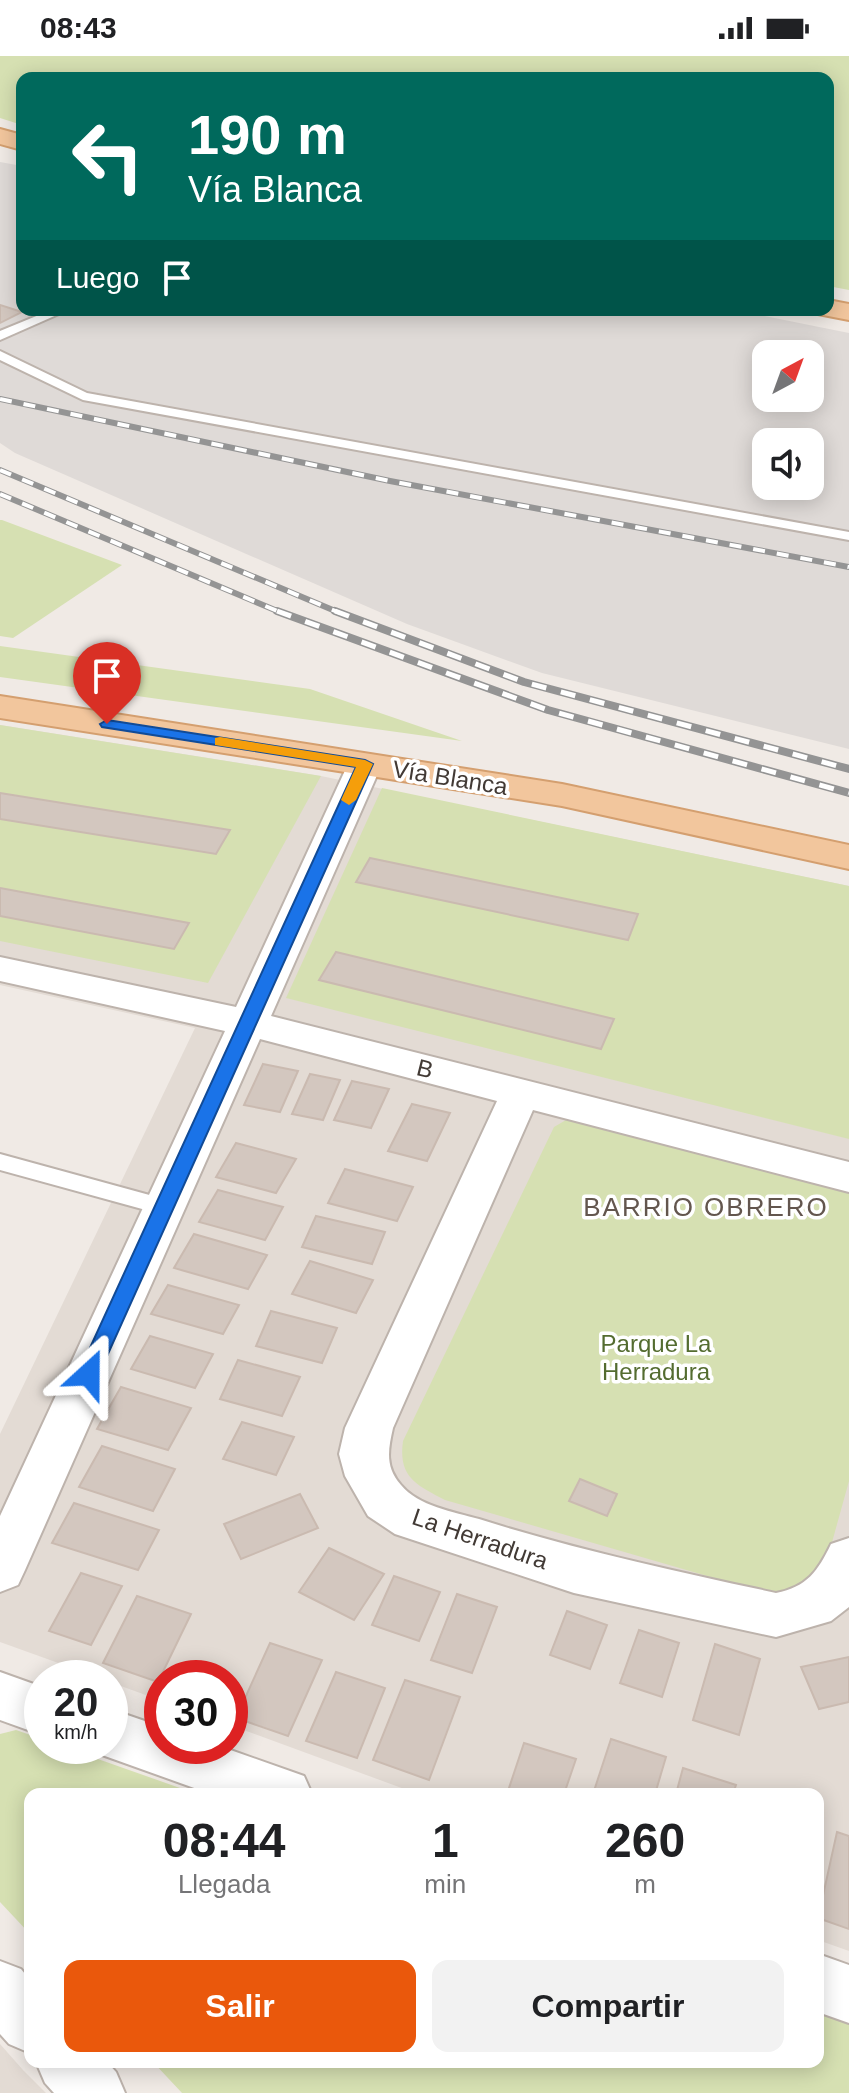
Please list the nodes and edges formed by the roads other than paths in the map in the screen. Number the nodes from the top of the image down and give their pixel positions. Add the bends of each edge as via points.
1 (48, 316) edge
2 (0, 336) edge
3 (0, 355) edge
4 (849, 536) edge
5 (0, 707) edge
6 (365, 764) junction
7 (849, 857) edge
8 (0, 969) edge
9 (248, 1023) junction
10 (520, 1094) junction
11 (0, 1162) edge
12 (849, 1177) edge
13 (164, 1207) junction
14 (849, 1559) edge
15 (0, 1570) edge
16 (0, 1696) edge
17 (24, 1705) edge
18 (128, 1740) edge
19 (268, 1788) edge
20 (824, 1985) edge
21 (0, 1990) edge
22 (849, 1994) edge
23 (24, 2016) edge
24 (72, 2068) edge
25 (95, 2093) edge

1 - 2 lane
3 - 4 lane via 83,396
5 - 6 main road, Vía Blanca
6 - 7 main road, Vía Blanca via 562,795
6 - 9 street
8 - 9 street, B
9 - 10 street, B
9 - 13 street
10 - 12 street, B
10 - 14 street, La Herradura via 369,1428 363,1454 385,1502 412,1519 574,1571 776,1615 803,1612 822,1602 839,1584
11 - 13 lane
13 - 15 street
16 - 17 street
18 - 19 street
20 - 22 street
21 - 23 street
24 - 25 street

